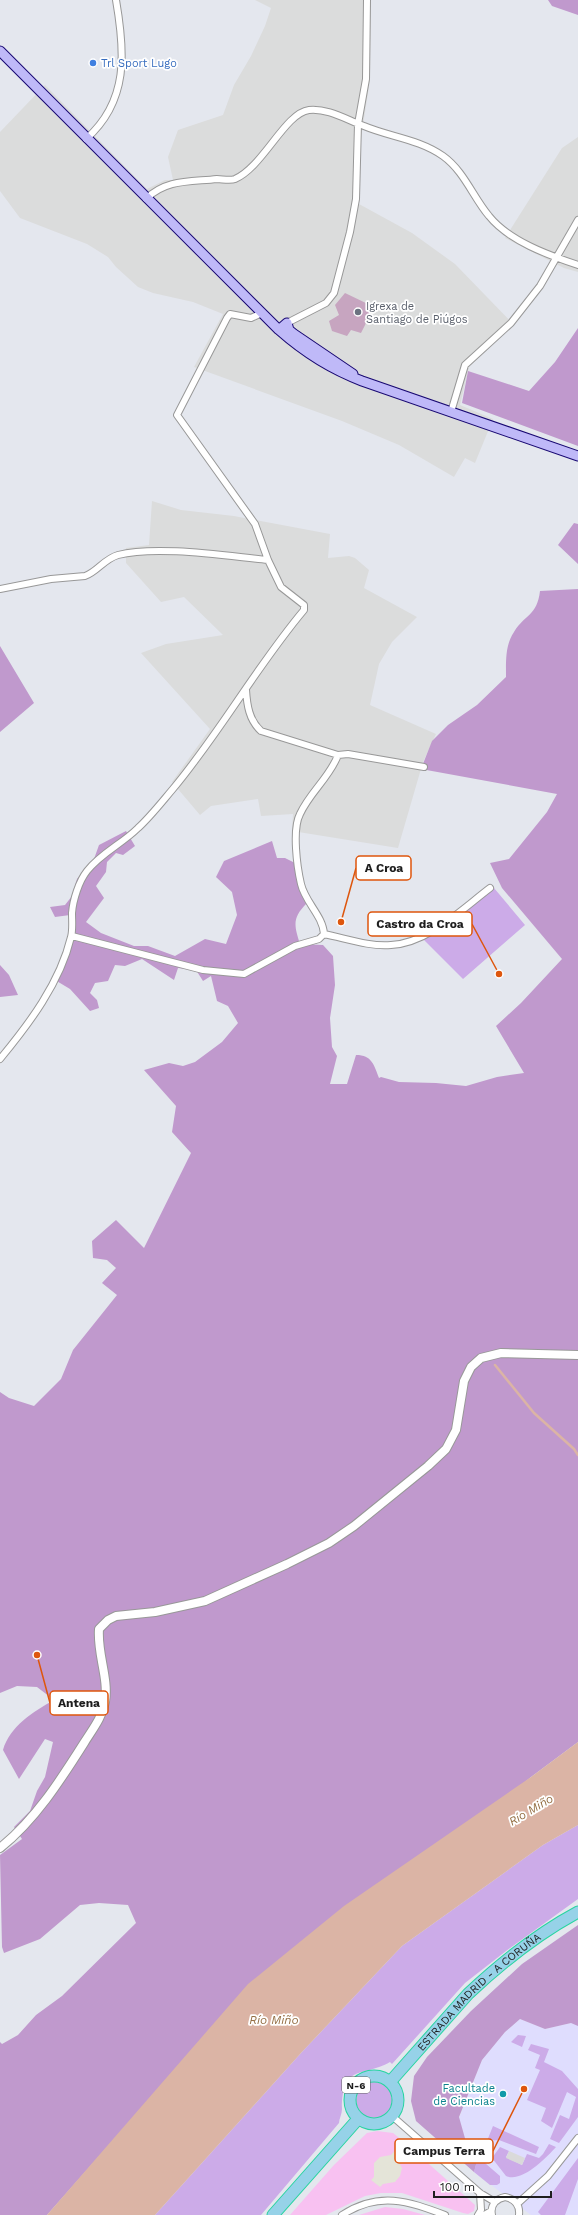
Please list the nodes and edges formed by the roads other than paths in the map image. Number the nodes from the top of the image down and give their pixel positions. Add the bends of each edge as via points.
1 (116, 0) edge
2 (366, 0) edge
3 (0, 51) edge
4 (358, 124) junction
5 (86, 139) junction
6 (146, 199) junction
7 (578, 220) edge
8 (557, 258) junction
9 (578, 265) edge
10 (262, 313) junction
11 (287, 323) junction
12 (279, 330) junction
13 (362, 382) junction
14 (452, 412) junction
15 (578, 456) edge
16 (268, 560) junction
17 (0, 589) edge
18 (246, 690) junction
19 (338, 755) junction
20 (424, 767) dead end
21 (490, 888) dead end
22 (324, 934) junction
23 (72, 936) junction
24 (0, 1059) edge
25 (578, 1355) edge
26 (0, 1848) edge
27 (578, 1912) edge
28 (390, 2082) junction
29 (392, 2116) junction
30 (358, 2118) junction
31 (578, 2138) edge
32 (480, 2193) junction
33 (495, 2202) junction
34 (517, 2204) junction
35 (492, 2213) edge
36 (273, 2215) edge
37 (342, 2215) edge
38 (445, 2215) edge
39 (478, 2215) edge
40 (484, 2215) edge
41 (518, 2215) edge

1 - 5 street via 122,45 122,75 117,94 107,114
2 - 4 street via 366,79
3 - 5 main road
4 - 6 street via 328,111 309,110 294,116 266,153 234,179 167,185 156,189
4 - 8 street via 380,133 407,138 444,157 457,169 488,216 500,227 516,238
4 - 11 street via 356,199 334,292 326,303
5 - 6 main road
6 - 10 main road
7 - 8 street
8 - 9 street
8 - 14 street via 540,286 511,323 465,365
10 - 12 main road
10 - 16 street via 251,318 230,314 177,415 255,524
11 - 12 main road
11 - 13 main road via 289,330 294,334
12 - 13 main road via 323,364
13 - 14 main road
14 - 15 main road
16 - 17 street via 149,552 119,555 104,561 85,576 51,579
16 - 18 street via 281,587 304,604 304,610 279,640
18 - 19 street via 249,713 254,725 261,731
18 - 23 street via 204,749 138,829 87,871 72,911
19 - 20 street via 348,754
19 - 22 street via 334,766 300,814 296,826 301,885 322,924
21 - 22 street via 424,937 407,943 389,946
22 - 23 street via 320,939 295,946 244,974 203,970
23 - 24 street via 56,979 19,1036
25 - 26 street via 501,1354 481,1358 471,1367 464,1381 456,1430 446,1449 354,1526 329,1543 205,1601 155,1612 116,1616 108,1620 99,1629 98,1641 105,1683 105,1702 100,1716 60,1780 30,1820
27 - 28 highway, ESTRADA MADRID - A CORUÑA via 522,1948 482,1980
28 - 29 highway via 398,2099
28 - 30 highway, N-6 via 384,2078 371,2076 364,2078 354,2087 350,2100
29 - 30 highway via 376,2124 369,2124
29 - 32 street
30 - 36 highway
31 - 34 street via 548,2176
32 - 33 street
32 - 39 street via 481,2210
33 - 34 street via 510,2198
33 - 35 street
34 - 41 street
35 - 40 street
37 - 38 street via 379,2200 405,2201

